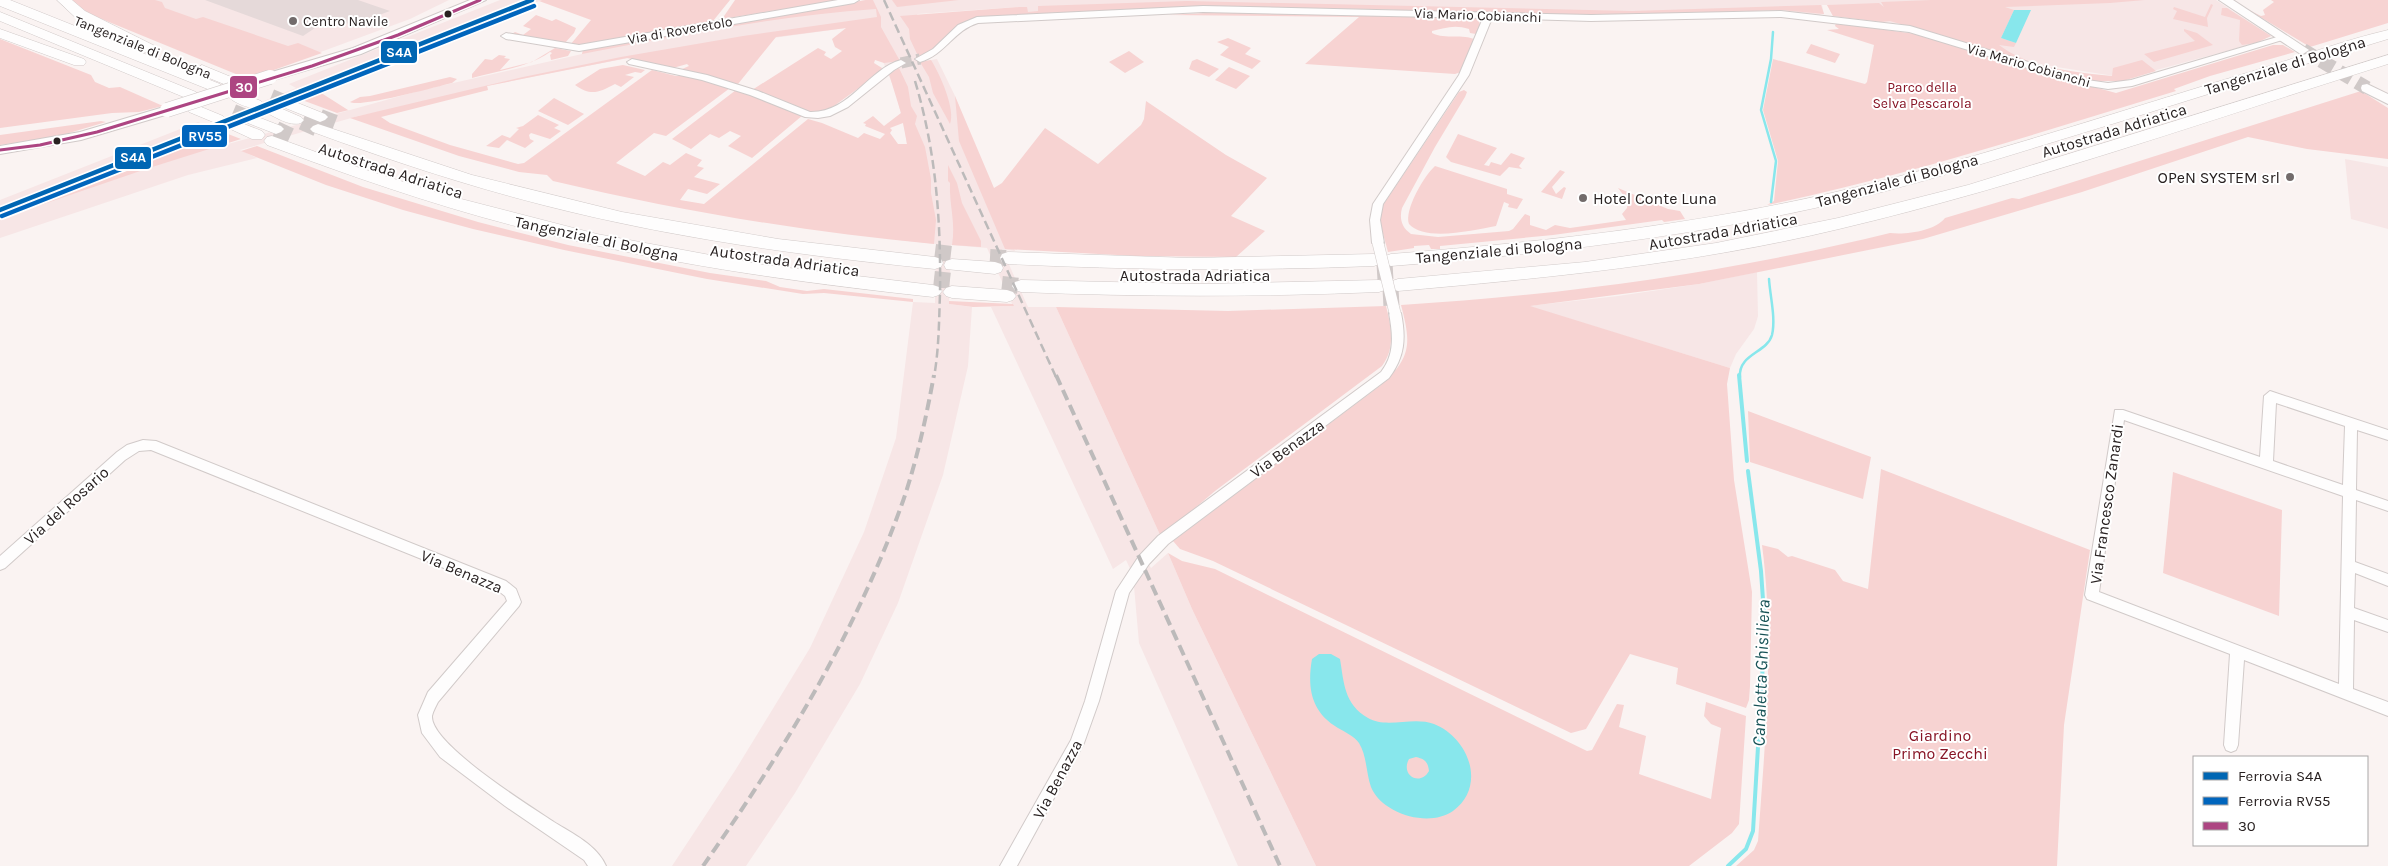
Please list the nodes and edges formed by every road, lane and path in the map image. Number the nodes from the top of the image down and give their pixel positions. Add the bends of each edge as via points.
1 (27, 0) edge
2 (64, 0) edge
3 (465, 0) edge
4 (480, 0) edge
5 (854, 0) edge
6 (2225, 0) edge
7 (0, 1) edge
8 (0, 16) edge
9 (1488, 16) junction
10 (0, 28) edge
11 (0, 32) edge
12 (2388, 34) edge
13 (506, 36) dead end
14 (2284, 38) junction
15 (2388, 45) edge
16 (150, 49) junction
17 (2303, 50) tunnel mouth
18 (920, 59) tunnel mouth
19 (2388, 59) edge
20 (632, 62) dead end
21 (901, 63) tunnel mouth
22 (104, 71) junction
23 (2388, 71) edge
24 (270, 77) junction
25 (215, 87) dead end
26 (233, 88) joint
27 (2367, 88) tunnel mouth
28 (266, 100) junction
29 (2388, 100) edge
30 (210, 103) dead end
31 (171, 105) junction
32 (231, 118) junction
33 (302, 122) tunnel mouth
34 (336, 123) tunnel mouth
35 (291, 136) tunnel mouth
36 (0, 150) edge
37 (943, 272) junction
38 (1003, 272) junction
39 (1396, 278) junction
40 (1023, 291) tunnel mouth
41 (2352, 423) junction
42 (2388, 435) edge
43 (132, 447) joint
44 (2266, 464) junction
45 (2350, 492) junction
46 (2388, 506) edge
47 (0, 564) edge
48 (2348, 565) junction
49 (2388, 580) edge
50 (2347, 611) junction
51 (2388, 626) edge
52 (2237, 651) junction
53 (2346, 692) junction
54 (2388, 709) edge
55 (2231, 745) dead end
56 (598, 866) edge
57 (1008, 866) edge

1 - 16 highway, Tangenziale di Bologna
2 - 16 highway via 80,14
3 - 24 main road
4 - 24 main road via 357,51
5 - 13 street, Via di Roveretolo via 579,48
6 - 14 main road
7 - 25 highway
8 - 32 highway, Tangenziale di Bologna
9 - 14 street, Via Mario Cobianchi via 1614,18 1781,14 1910,29 2069,79 2108,86 2132,84
9 - 18 street, Via Mario Cobianchi via 1203,9 982,19 965,24 936,53
9 - 57 street, Via Benazza, bridge via 1461,81 1378,204 1374,220 1399,332 1398,353 1386,375 1164,540 1130,578 1123,591 1077,743
10 - 22 highway
11 - 22 highway
12 - 39 highway, Tangenziale di Bologna via 1946,169 1840,197 1618,238 1521,249
14 - 17 main road
15 - 39 highway, Autostrada Adriatica via 1957,178 1850,206 1642,246
16 - 26 highway, Tangenziale di Bologna
19 - 39 highway, Autostrada Adriatica via 1970,190 1838,224 1716,249 1593,267 1484,279
20 - 21 street via 704,77 818,116 853,98 889,68
22 - 31 highway
23 - 39 highway via 1990,197 1764,252 1538,285
24 - 31 main road, bridge
26 - 28 highway
27 - 29 main road
28 - 33 highway
28 - 37 highway, Autostrada Adriatica via 385,154 596,212
30 - 32 highway
31 - 36 main road via 81,136
32 - 37 highway, Tangenziale di Bologna via 353,172 426,196 573,235 743,267 852,283
34 - 37 highway, Tangenziale di Bologna via 472,168 613,204 781,234
35 - 37 highway, Autostrada Adriatica via 406,178 518,210 658,241 779,261
37 - 38 highway, Tangenziale di Bologna
37 - 38 highway, Autostrada Adriatica
38 - 40 highway, Autostrada Adriatica via 1378,279 1208,302
41 - 42 street
41 - 44 street via 2270,396
41 - 45 street
43 - 47 street, Via del Rosario
43 - 56 street, Via Benazza via 152,445 507,589 513,597 511,608 427,707 424,715 429,734 445,752 590,855
44 - 45 street, Via Francesco Zanardi
44 - 52 street, Via Francesco Zanardi via 2119,413 2092,595
45 - 46 street, Via Francesco Zanardi
45 - 48 street
48 - 49 street
48 - 50 street
50 - 51 street
50 - 53 street
52 - 53 street, Via Francesco Zanardi
52 - 55 street
53 - 54 street, Via Francesco Zanardi

